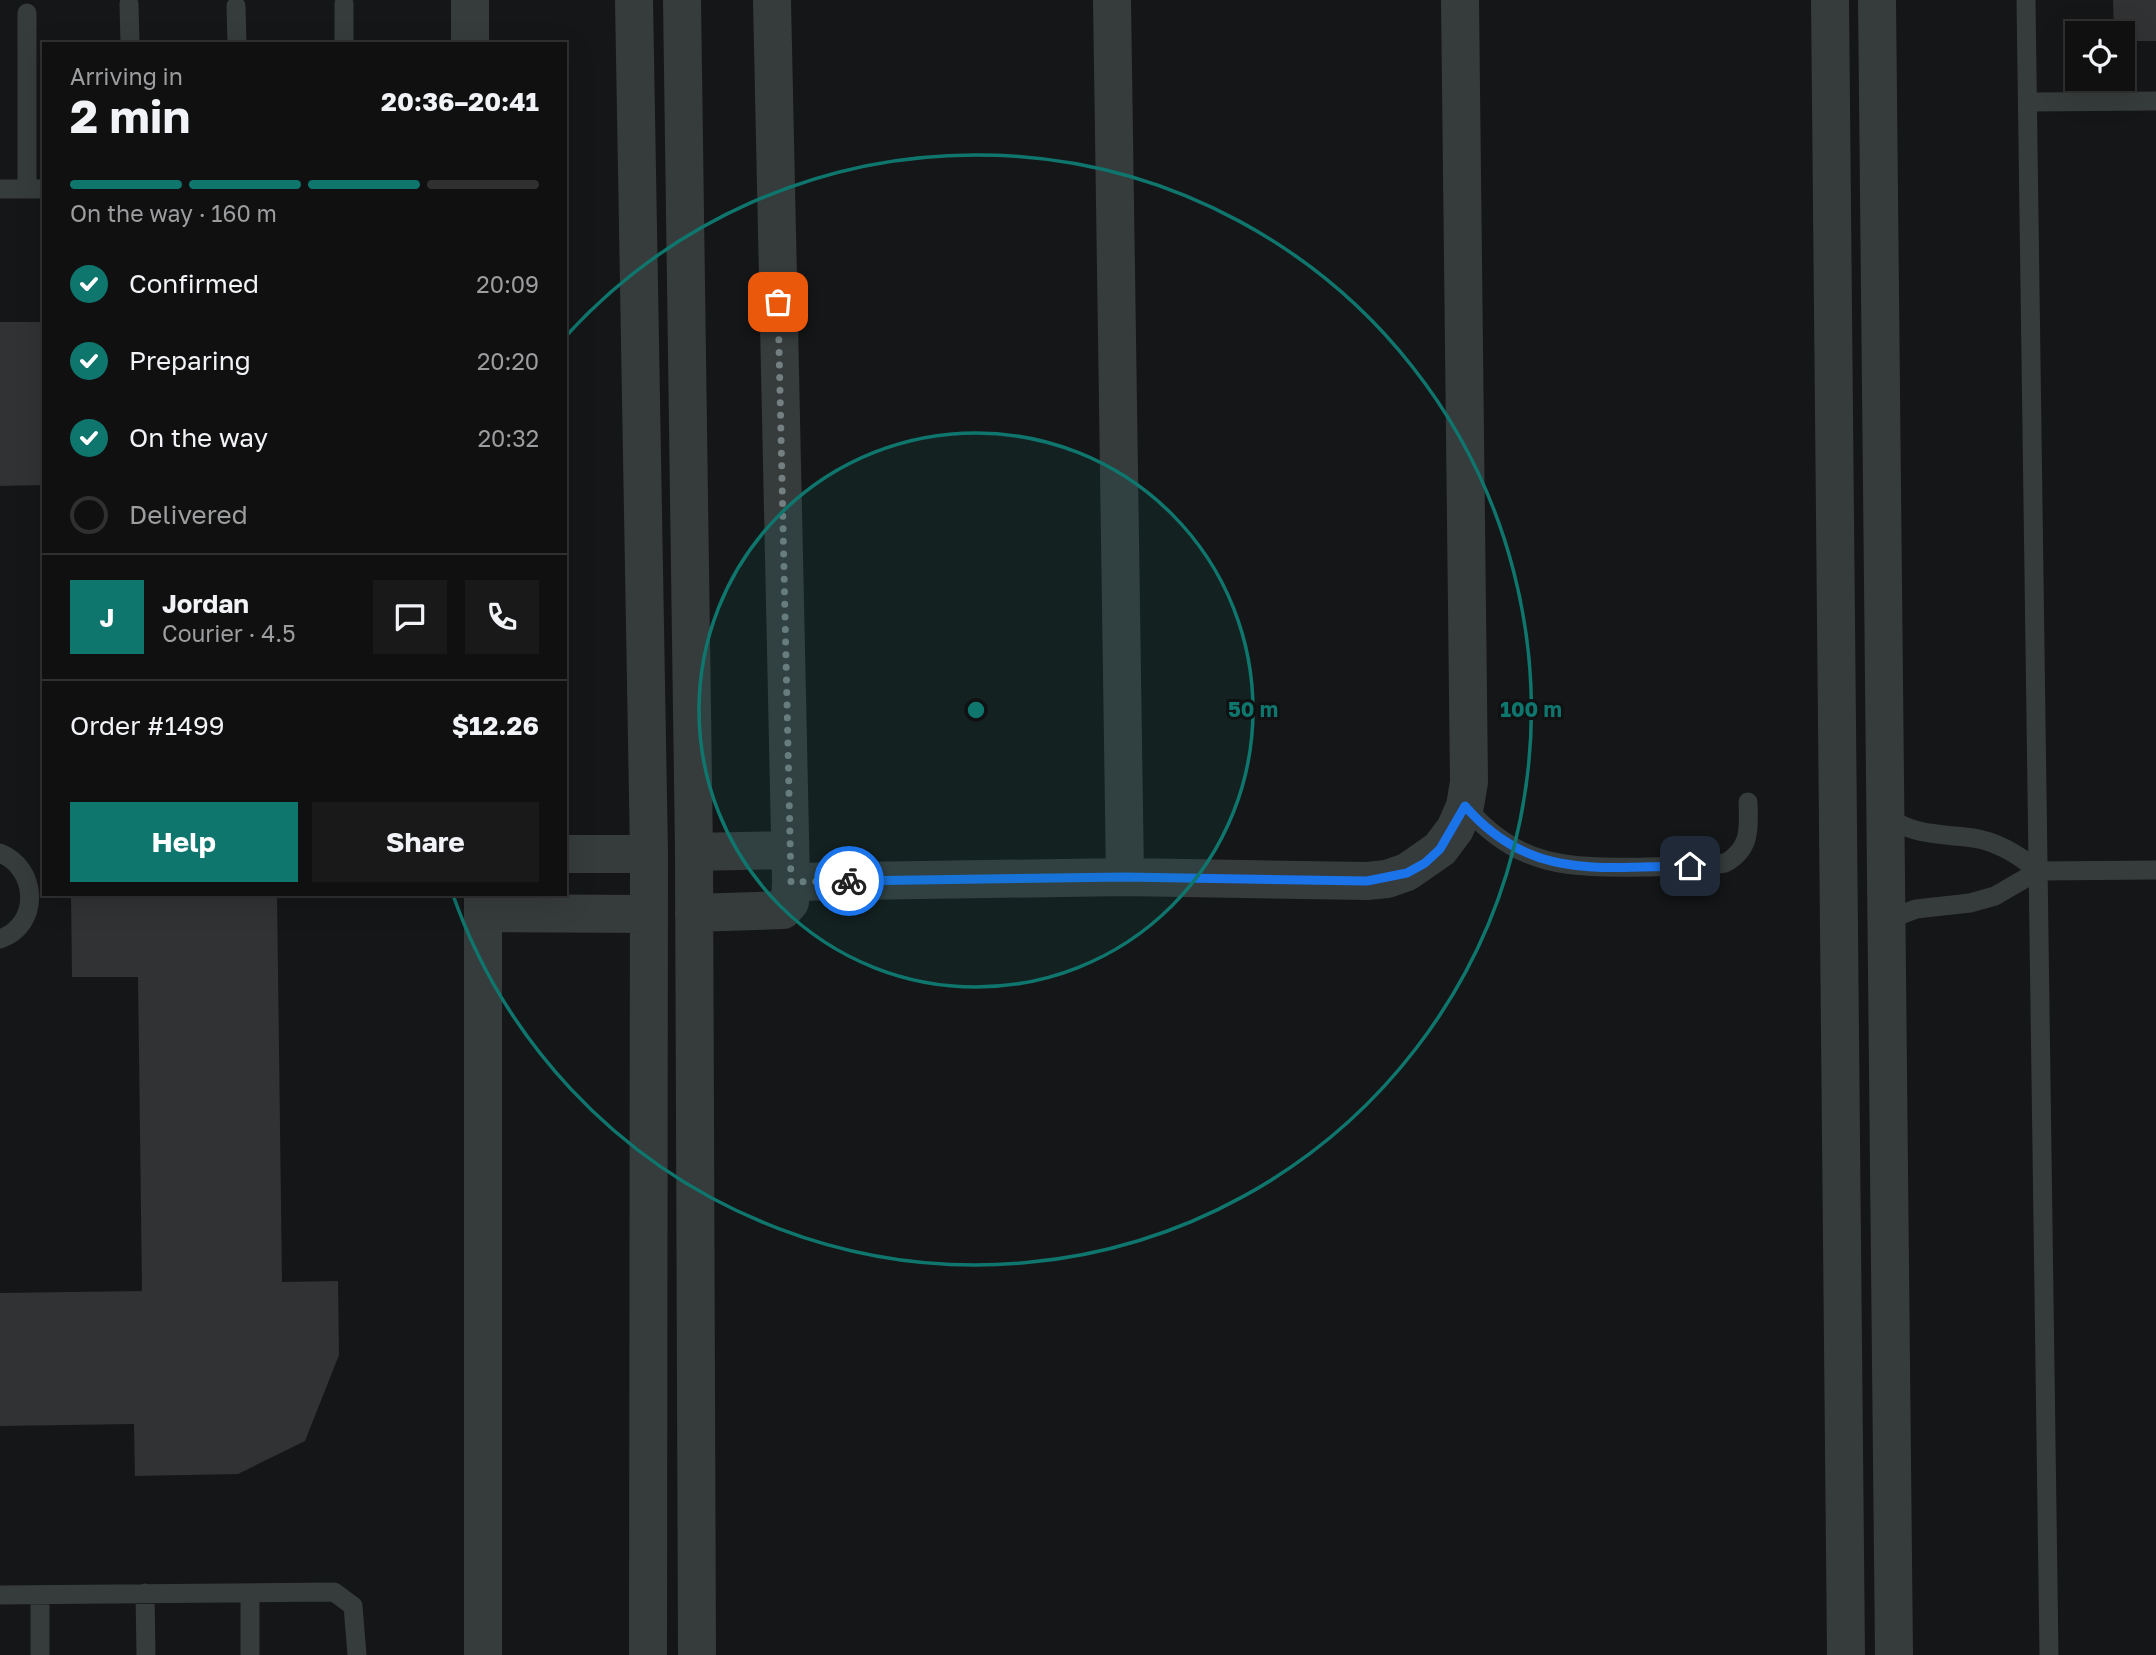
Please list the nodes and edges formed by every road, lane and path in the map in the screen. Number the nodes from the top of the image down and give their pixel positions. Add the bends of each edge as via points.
1 (470, 0) edge
2 (634, 0) edge
3 (682, 0) edge
4 (772, 0) edge
5 (1111, 0) edge
6 (1460, 0) edge
7 (1830, 0) edge
8 (1877, 0) edge
9 (2026, 0) edge
10 (129, 4) dead end
11 (344, 4) dead end
12 (236, 6) dead end
13 (27, 13) dead end
14 (130, 42) edge
15 (237, 42) edge
16 (344, 42) edge
17 (471, 42) edge
18 (2156, 101) edge
19 (2028, 102) junction
20 (0, 189) edge
21 (36, 189) edge
22 (1748, 802) dead end
23 (1465, 806) junction
24 (1887, 817) junction
25 (694, 852) junction
26 (0, 853) edge
27 (567, 854) edge
28 (649, 854) junction
29 (791, 866) junction
30 (2156, 870) edge
31 (2038, 871) junction
32 (1125, 877) junction
33 (483, 904) edge
34 (694, 913) junction
35 (648, 914) junction
36 (1888, 920) junction
37 (0, 939) edge
38 (145, 1593) junction
39 (250, 1593) junction
40 (0, 1595) edge
41 (40, 1595) junction
42 (40, 1655) edge
43 (146, 1655) edge
44 (250, 1655) edge
45 (357, 1655) edge
46 (483, 1655) edge
47 (648, 1655) edge
48 (697, 1655) edge
49 (1846, 1655) edge
50 (1894, 1655) edge
51 (2049, 1655) edge

1 - 17 street
2 - 28 street
3 - 25 street
4 - 29 street
5 - 32 street
6 - 23 street via 1469,765
7 - 49 street
8 - 24 street
9 - 19 lane
10 - 14 lane
11 - 16 lane
12 - 15 lane
13 - 21 lane
18 - 19 lane
19 - 31 lane
20 - 21 lane
22 - 23 lane via 1747,840 1735,858 1725,863 1591,868 1546,863 1525,855 1483,827
23 - 32 street via 1440,849 1407,873 1387,879
24 - 31 lane via 1914,832 1985,841
24 - 36 street
25 - 29 street
25 - 34 street
26 - 37 lane via 26,875 31,903 18,928
27 - 28 street
28 - 35 street
29 - 32 street
29 - 34 street via 790,902 783,910
30 - 31 lane
31 - 36 lane via 1995,897 1916,909
31 - 51 lane
33 - 35 street
33 - 46 street
34 - 48 street
35 - 47 street
36 - 50 street
38 - 39 lane
38 - 41 lane
38 - 43 lane
39 - 44 lane
39 - 45 lane via 326,1591 342,1595 356,1614
40 - 41 lane
41 - 42 lane

